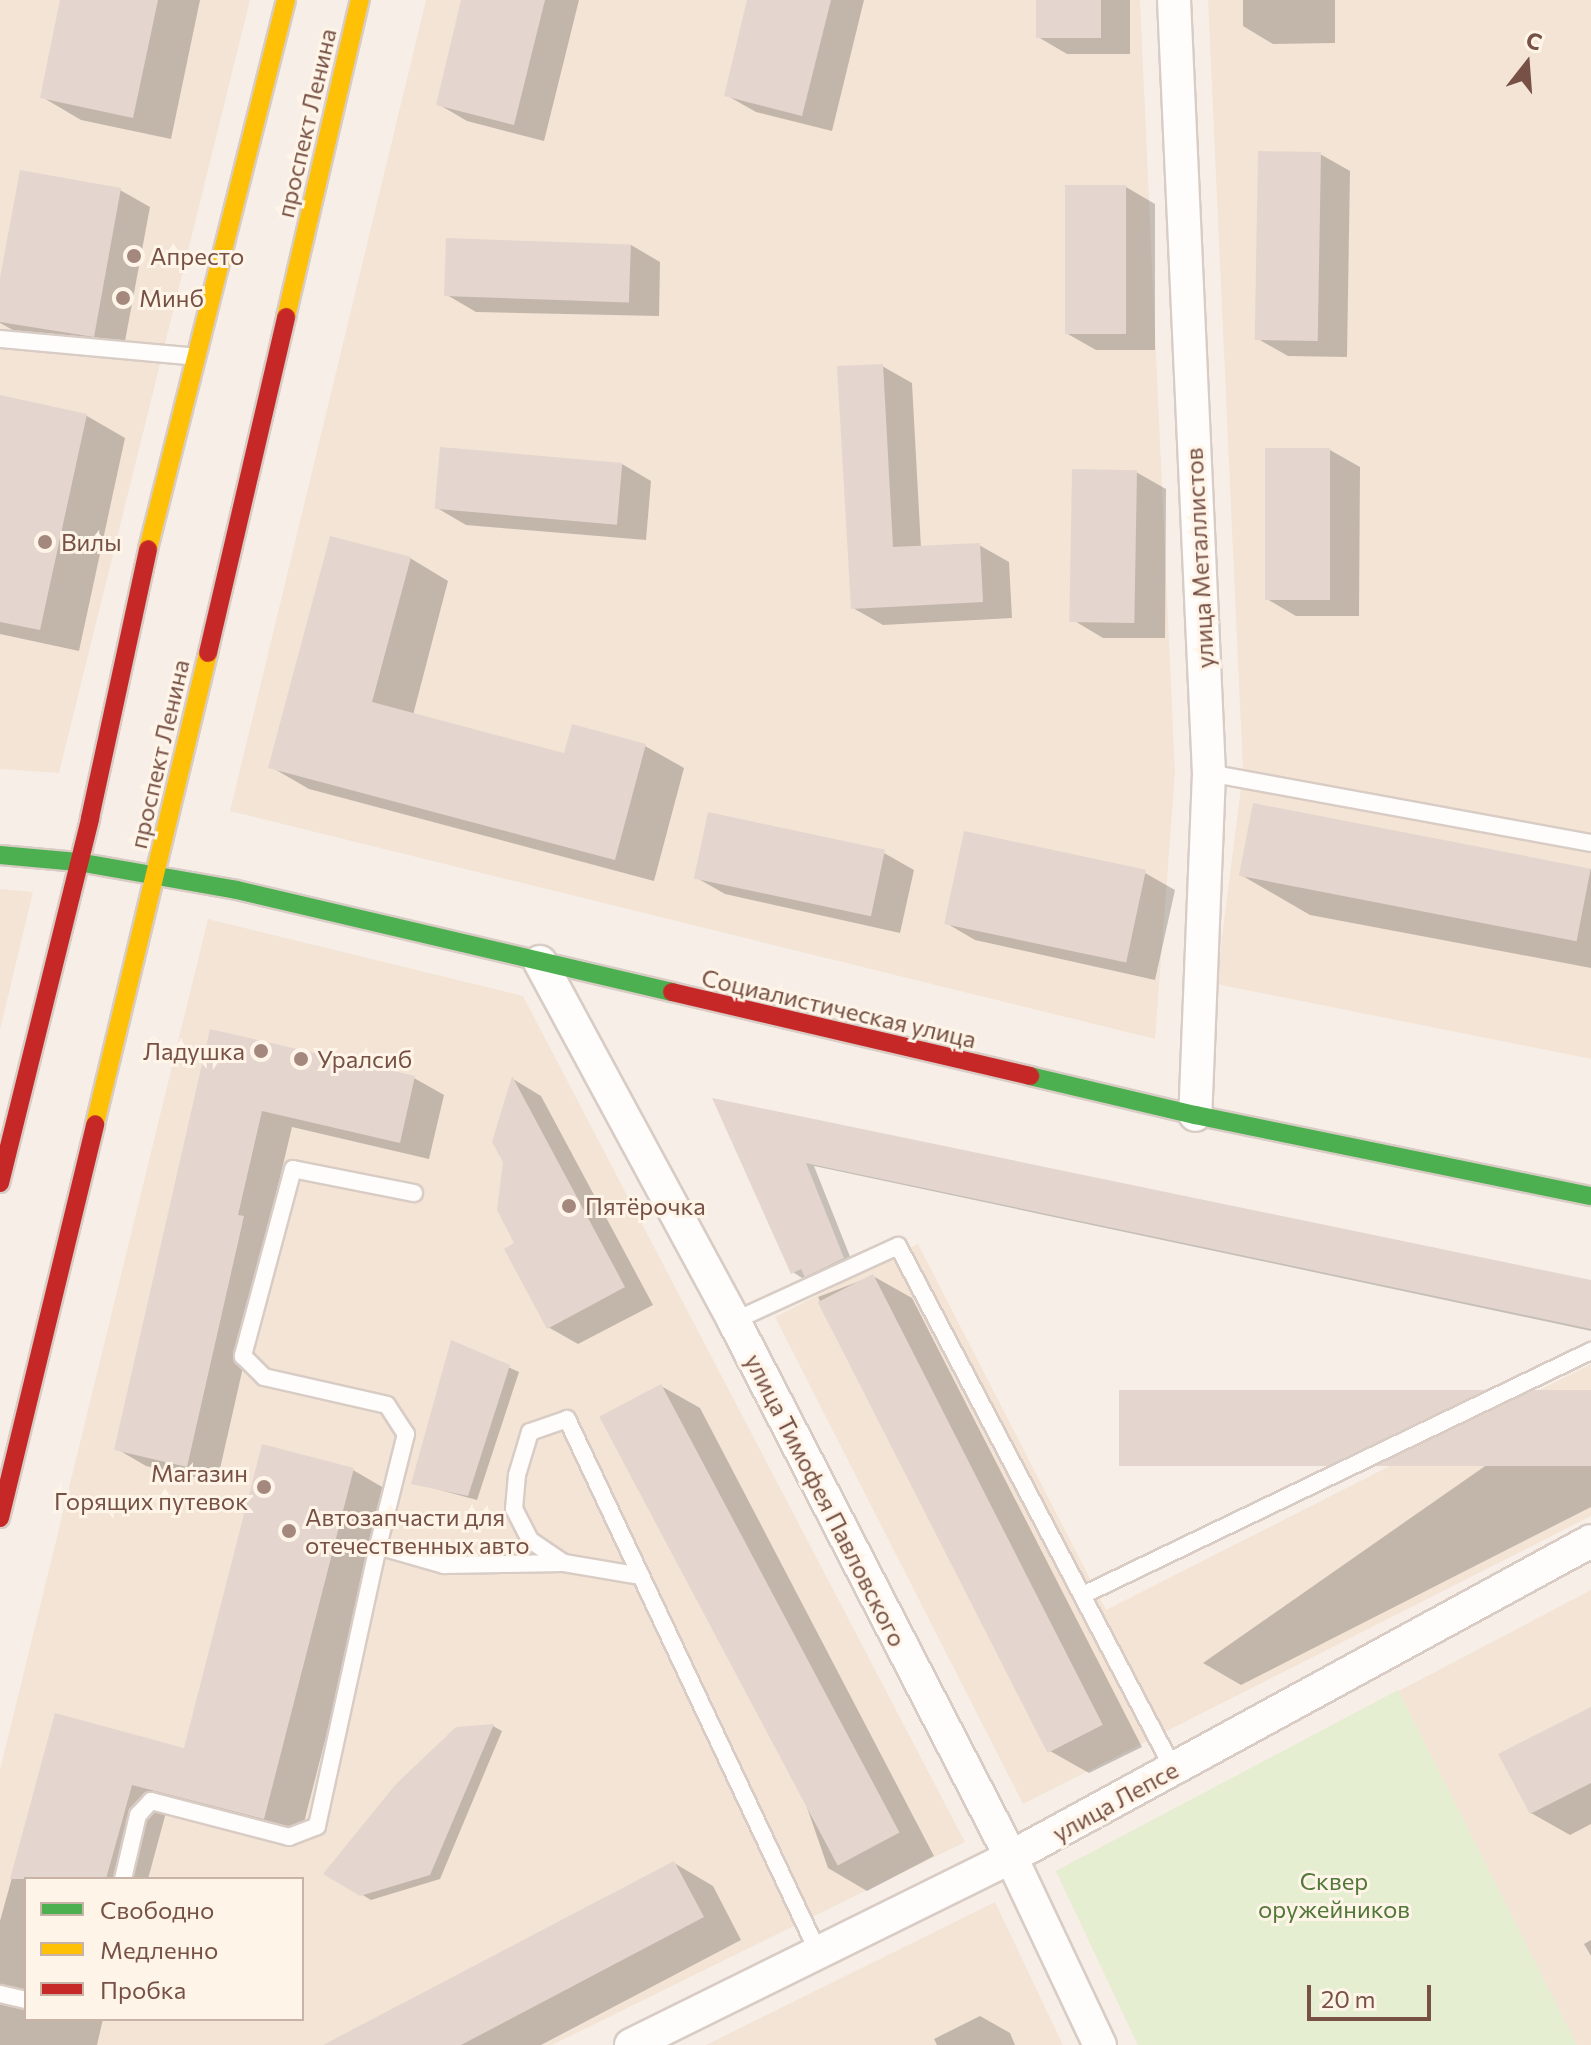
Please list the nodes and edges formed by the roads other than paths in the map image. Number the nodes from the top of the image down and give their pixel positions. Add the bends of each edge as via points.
1 (286, 0) edge
2 (360, 0) edge
3 (1174, 0) edge
4 (0, 339) edge
5 (198, 357) junction
6 (1209, 773) junction
7 (1591, 843) edge
8 (0, 855) edge
9 (78, 862) junction
10 (156, 874) junction
11 (540, 962) junction
12 (1195, 1115) junction
13 (0, 1183) edge
14 (414, 1193) dead end
15 (1591, 1196) edge
16 (734, 1321) junction
17 (1591, 1351) edge
18 (0, 1518) edge
19 (1591, 1541) edge
20 (378, 1546) junction
21 (564, 1563) junction
22 (641, 1576) junction
23 (1083, 1595) junction
24 (1173, 1768) junction
25 (1011, 1857) junction
26 (123, 1877) edge
27 (818, 1952) junction
28 (0, 1994) edge
29 (24, 2000) edge
30 (631, 2045) edge
31 (1100, 2045) edge

1 - 5 main road, проспект Ленина
2 - 10 main road, проспект Ленина
3 - 6 street, улица Металлистов
4 - 5 lane
5 - 9 main road, проспект Ленина via 141,578
6 - 7 lane
6 - 12 street, улица Металлистов
8 - 9 main road, Социалистическая улица
9 - 10 main road, Социалистическая улица
9 - 13 main road, проспект Ленина
10 - 11 main road, Социалистическая улица
10 - 18 main road, проспект Ленина
11 - 12 main road, Социалистическая улица
11 - 16 street, улица Тимофея Павловского
12 - 15 main road, Социалистическая улица
14 - 20 lane via 293,1169 243,1356 264,1377 387,1405 406,1434
16 - 23 lane via 898,1246
16 - 25 street, улица Тимофея Павловского
17 - 23 lane
19 - 24 street, улица Лепсе
20 - 21 lane via 444,1565
20 - 26 lane via 317,1826 289,1837 151,1801 138,1815
21 - 22 lane
21 - 22 lane via 530,1540 514,1509 530,1432 567,1419
22 - 27 lane
23 - 24 lane
24 - 25 street, улица Лепсе
25 - 27 street, улица Лепсе
25 - 31 street, улица Тимофея Павловского
27 - 30 street, улица Лепсе
28 - 29 lane

